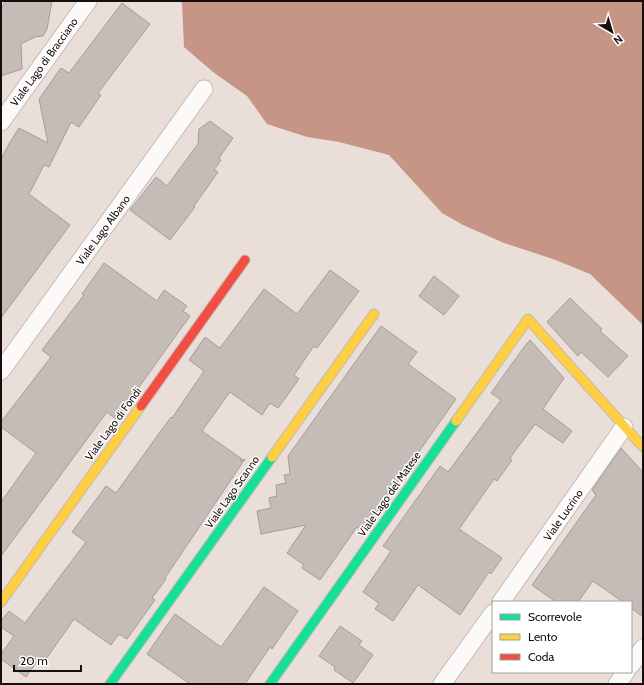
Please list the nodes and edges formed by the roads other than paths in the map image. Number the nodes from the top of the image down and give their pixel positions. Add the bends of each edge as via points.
1 (88, 1) edge
2 (204, 89) dead end
3 (1, 122) edge
4 (245, 260) dead end
5 (374, 314) dead end
6 (1, 371) edge
7 (624, 427) junction
8 (643, 447) edge
9 (501, 601) edge
10 (1, 602) edge
11 (492, 614) edge
12 (643, 648) edge
13 (632, 664) edge
14 (625, 673) edge
15 (110, 684) edge
16 (270, 684) edge
17 (442, 684) edge
18 (618, 684) edge

1 - 3 street, Viale Lago di Bracciano
2 - 6 street, Viale Lago Albano
4 - 10 street, Viale Lago di Fondi
5 - 15 street, Viale Lago Scanno
7 - 8 street
7 - 9 street, Viale Lucrino
7 - 16 street, Viale Lago del Matese via 528,319
11 - 17 street
12 - 13 street
14 - 18 street

